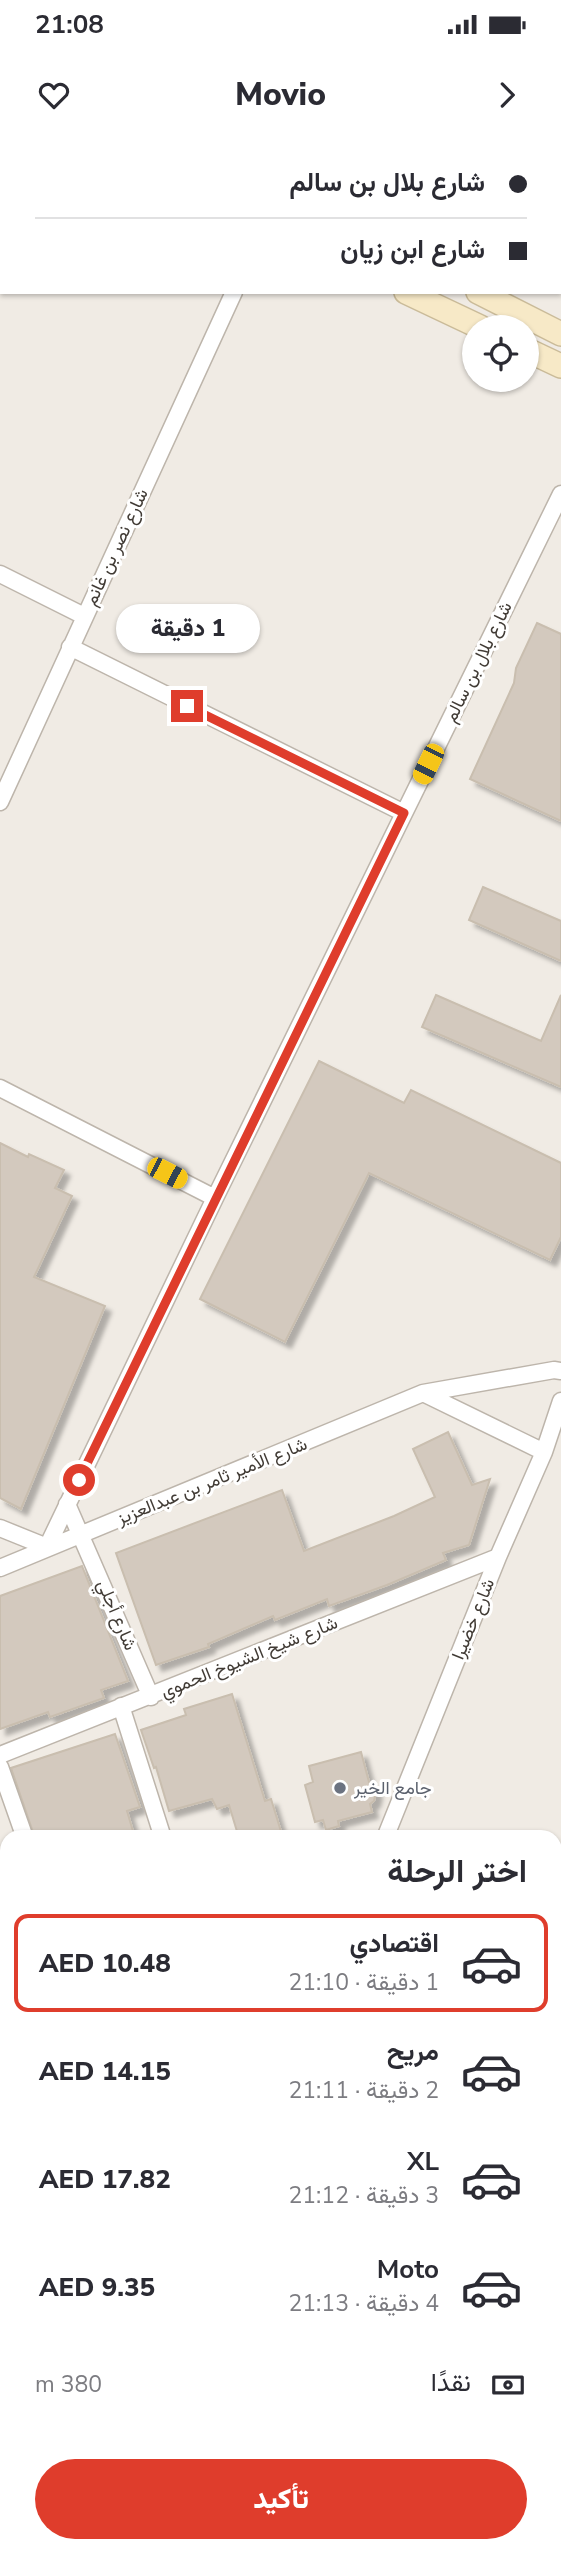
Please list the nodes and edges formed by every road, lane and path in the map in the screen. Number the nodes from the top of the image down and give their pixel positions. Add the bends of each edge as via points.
1 (233, 294) edge
2 (410, 294) edge
3 (482, 294) edge
4 (462, 318) edge
5 (561, 334) edge
6 (539, 356) edge
7 (561, 366) edge
8 (561, 494) edge
9 (0, 574) edge
10 (84, 616) junction
11 (70, 647) junction
12 (0, 802) edge
13 (404, 813) junction
14 (0, 1088) edge
15 (215, 1198) junction
16 (561, 1371) edge
17 (423, 1393) junction
18 (561, 1401) edge
19 (544, 1452) junction
20 (67, 1504) junction
21 (0, 1528) edge
22 (82, 1534) junction
23 (47, 1547) junction
24 (498, 1557) junction
25 (0, 1568) edge
26 (152, 1697) junction
27 (121, 1706) junction
28 (0, 1755) edge
29 (0, 1768) edge
30 (22, 1830) edge
31 (160, 1830) edge
32 (388, 1830) edge

1 - 10 street, شارع نصر بن غانم
2 - 4 main road
3 - 5 main road
6 - 7 main road
8 - 13 street, شارع بلال بن سالم
9 - 10 street
10 - 11 street, شارع نصر بن غانم
11 - 12 street, شارع نصر بن غانم
11 - 13 street
13 - 15 street, شارع بلال بن سالم
14 - 15 street
15 - 20 street, شارع بلال بن سالم
16 - 17 street, شارع الأمير ثامر بن عبدالعزيز
17 - 19 street
17 - 22 street, شارع الأمير ثامر بن عبدالعزيز
18 - 19 street, شارع خضيرا
19 - 24 street, شارع خضيرا
20 - 22 street, شارع أجلي
20 - 23 street, شارع بلال بن سالم
21 - 23 street
22 - 23 street, شارع الأمير ثامر بن عبدالعزيز
22 - 26 street, شارع أجلي
23 - 25 street, شارع الأمير ثامر بن عبدالعزيز
24 - 26 street, شارع شيخ الشيوخ الحموي
24 - 32 street, شارع خضيرا
26 - 27 street, شارع شيخ الشيوخ الحموي
27 - 28 street, شارع شيخ الشيوخ الحموي
27 - 31 street
29 - 30 street

